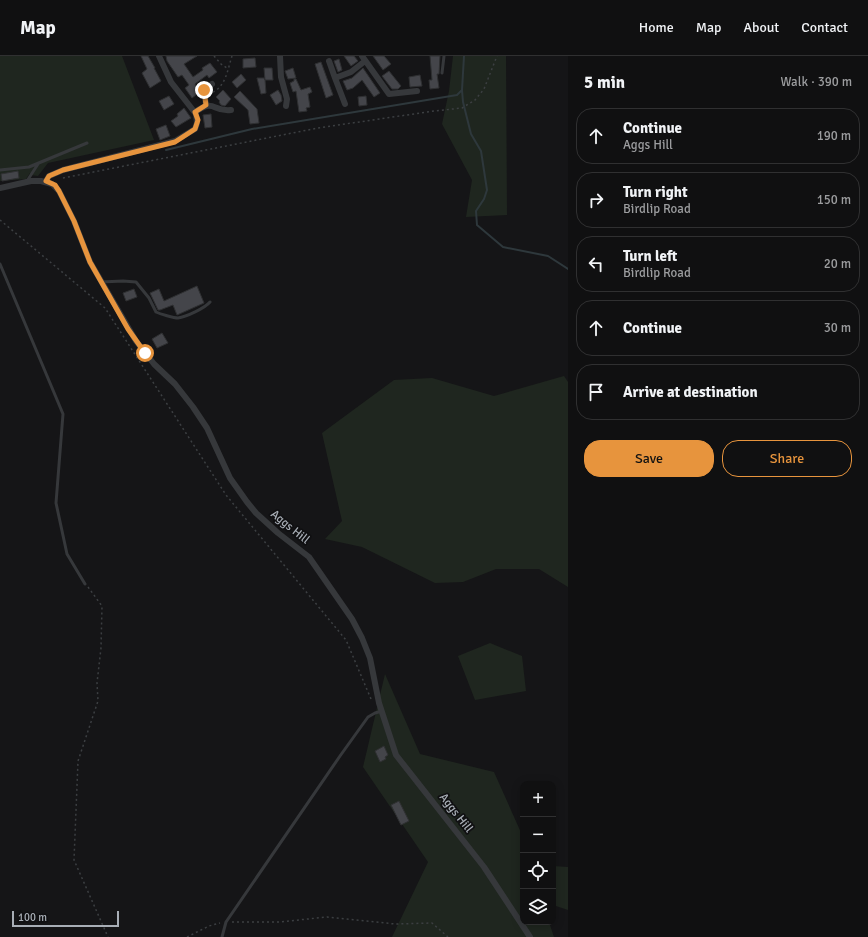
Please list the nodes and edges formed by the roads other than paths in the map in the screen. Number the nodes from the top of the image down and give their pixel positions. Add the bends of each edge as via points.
1 (159, 56) edge
2 (280, 56) edge
3 (444, 56) edge
4 (364, 58) edge
5 (329, 60) dead end
6 (442, 73) dead end
7 (335, 78) junction
8 (212, 84) dead end
9 (417, 92) dead end
10 (345, 104) dead end
11 (206, 105) junction
12 (286, 106) dead end
13 (232, 110) dead end
14 (195, 112) junction
15 (87, 143) dead end
16 (38, 163) junction
17 (0, 170) edge
18 (47, 178) junction
19 (26, 182) junction
20 (0, 188) edge
21 (0, 264) edge
22 (101, 282) junction
23 (210, 302) dead end
24 (85, 584) road end
25 (382, 711) junction
26 (222, 937) edge
27 (530, 937) edge

1 - 14 street via 171,82
2 - 12 street
3 - 6 lane
4 - 7 street via 351,72
4 - 9 street via 389,94
5 - 7 street
7 - 10 street
8 - 11 street via 204,90
11 - 13 street via 222,111
11 - 14 street
14 - 18 street via 198,120 195,129 175,142 63,170
15 - 16 lane
16 - 17 lane via 29,167
16 - 19 lane
18 - 19 street
18 - 22 street, Aggs Hill via 59,191
19 - 20 street
21 - 24 lane via 63,414 56,503 67,554
22 - 23 lane via 136,282 156,312 175,318 206,307
22 - 25 street, Aggs Hill via 136,341 200,417 230,478 247,502 278,533 309,557 352,619 370,658
25 - 26 lane via 368,717 336,762 226,922
25 - 27 street, Aggs Hill via 396,755 484,867

